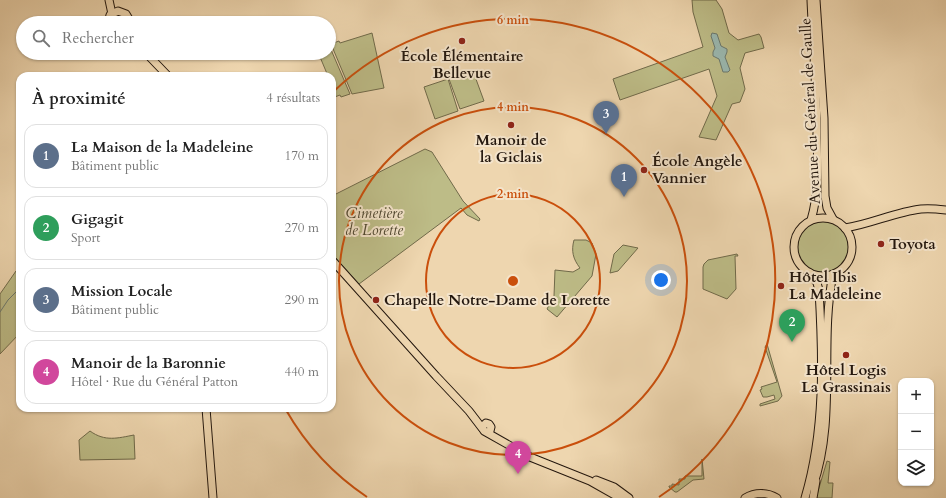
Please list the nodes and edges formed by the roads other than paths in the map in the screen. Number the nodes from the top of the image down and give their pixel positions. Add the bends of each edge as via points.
1 (109, 0) edge
2 (113, 0) edge
3 (811, 0) edge
4 (816, 0) edge
5 (120, 11) junction
6 (112, 14) joint
7 (127, 16) edge
8 (153, 60) edge
9 (164, 72) edge
10 (946, 210) edge
11 (833, 219) junction
12 (811, 220) junction
13 (861, 226) junction
14 (845, 228) junction
15 (851, 239) junction
16 (336, 264) edge
17 (810, 273) junction
18 (833, 274) junction
19 (206, 412) edge
20 (487, 428) junction
21 (212, 498) edge
22 (620, 498) edge
23 (628, 498) edge
24 (745, 498) edge
25 (777, 498) edge
26 (805, 498) edge
27 (812, 498) edge

1 - 6 main road
2 - 5 main road
3 - 12 main road, Avenue du Général de Gaulle via 818,181
4 - 11 main road, Avenue du Général de Gaulle via 824,118 825,196 827,208
5 - 6 main road
5 - 7 main road
8 - 9 main road
10 - 13 main road via 916,210 876,219
11 - 12 main road
11 - 14 main road
12 - 17 main road via 800,228 793,246 797,261
13 - 14 main road
13 - 15 main road
14 - 15 main road
15 - 18 main road via 849,259
16 - 20 main road via 431,371
17 - 18 main road via 823,276
17 - 26 main road via 819,290 821,381 817,438
18 - 27 main road via 828,314 826,412
19 - 21 main road
20 - 22 main road via 530,458 590,481
20 - 23 main road via 533,456 614,487
24 - 25 main road via 760,493

